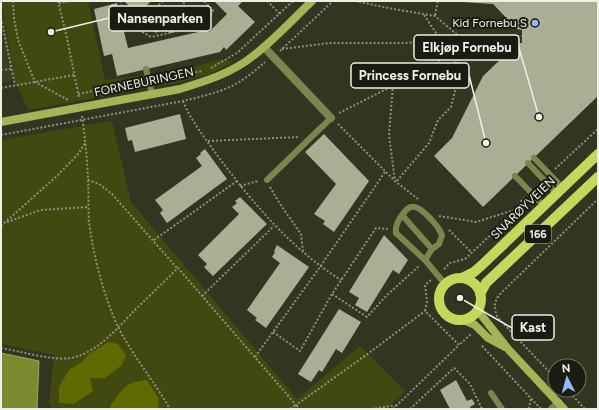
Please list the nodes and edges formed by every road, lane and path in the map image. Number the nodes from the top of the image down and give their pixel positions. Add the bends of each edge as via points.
1 (13, 1) edge
2 (70, 1) edge
3 (120, 1) edge
4 (163, 1) edge
5 (204, 1) edge
6 (267, 1) edge
7 (293, 1) edge
8 (312, 1) edge
9 (355, 1) edge
10 (438, 1) edge
11 (59, 2) edge
12 (184, 2) edge
13 (280, 14) junction
14 (424, 14) junction
15 (187, 15) junction
16 (435, 16) junction
17 (1, 18) edge
18 (178, 18) junction
19 (290, 22) junction
20 (202, 24) junction
21 (136, 28) junction
22 (171, 33) junction
23 (522, 36) dead end
24 (461, 38) junction
25 (440, 39) junction
26 (264, 47) junction
27 (281, 49) dead end
28 (449, 52) junction
29 (459, 67) junction
30 (11, 69) junction
31 (146, 69) dead end
32 (1, 70) edge
33 (74, 75) junction
34 (149, 80) junction
35 (35, 82) junction
36 (15, 85) junction
37 (393, 85) junction
38 (1, 88) edge
39 (78, 94) junction
40 (152, 94) junction
41 (183, 101) dead end
42 (81, 107) junction
43 (331, 118) junction
44 (1, 122) edge
45 (312, 136) junction
46 (207, 141) junction
47 (85, 143) junction
48 (598, 154) edge
49 (534, 158) dead end
50 (528, 163) dead end
51 (385, 172) junction
52 (515, 176) dead end
53 (598, 177) edge
54 (88, 180) junction
55 (266, 180) junction
56 (237, 181) junction
57 (396, 182) junction
58 (240, 186) junction
59 (560, 191) junction
60 (598, 199) edge
61 (423, 202) dead end
62 (544, 206) junction
63 (89, 207) junction
64 (513, 210) dead end
65 (402, 215) junction
66 (441, 221) dead end
67 (5, 223) junction
68 (1, 226) edge
69 (275, 226) junction
70 (446, 227) dead end
71 (1, 229) edge
72 (396, 229) junction
73 (154, 240) junction
74 (432, 249) junction
75 (302, 251) junction
76 (425, 260) junction
77 (320, 267) junction
78 (178, 268) junction
79 (437, 275) junction
80 (462, 278) junction
81 (341, 280) junction
82 (445, 284) junction
83 (332, 294) junction
84 (480, 294) junction
85 (202, 296) junction
86 (478, 308) junction
87 (425, 311) junction
88 (462, 319) junction
89 (118, 327) junction
90 (273, 332) junction
91 (476, 339) dead end
92 (480, 344) dead end
93 (459, 345) junction
94 (1, 348) edge
95 (508, 349) junction
96 (255, 357) junction
97 (547, 370) edge
98 (491, 393) dead end
99 (531, 398) junction
100 (575, 398) edge
101 (296, 405) junction
102 (398, 405) junction
103 (558, 407) edge
104 (170, 409) edge
105 (290, 409) edge
106 (300, 409) edge
107 (371, 409) edge
108 (393, 409) edge
109 (410, 409) edge
110 (482, 409) edge
111 (502, 409) edge
112 (529, 409) edge
113 (541, 409) edge
114 (585, 409) edge

1 - 35 path via 18,40
2 - 11 path
3 - 21 path via 130,25
4 - 21 path
5 - 20 path via 213,10
6 - 13 path
7 - 13 path
8 - 19 street, FORNEBURINGEN
9 - 14 path
10 - 16 path
11 - 33 path
12 - 15 path
12 - 18 path
13 - 19 path
13 - 34 path via 237,53 206,70
14 - 16 path
14 - 25 path
15 - 18 path
15 - 20 path
16 - 24 path
17 - 30 path
18 - 22 path
19 - 26 street, FORNEBURINGEN
20 - 22 path
21 - 22 path via 151,37
23 - 24 path
24 - 25 path
24 - 28 path
24 - 29 path
25 - 27 path via 405,43 329,43
25 - 28 path
26 - 40 street, FORNEBURINGEN via 242,64 205,82
26 - 43 street
28 - 29 path
28 - 37 path via 434,65
29 - 57 path via 451,107 438,120 429,143
30 - 32 path
30 - 36 path
31 - 34 lane
33 - 35 path
33 - 39 path
34 - 39 path
34 - 40 lane
35 - 36 path
35 - 42 path
36 - 38 path
37 - 43 path
37 - 57 path via 389,135
39 - 42 path
40 - 42 street, FORNEBURINGEN
41 - 46 path
42 - 44 street, FORNEBURINGEN
42 - 47 path
43 - 45 lane
43 - 51 path
45 - 46 path
45 - 55 lane
46 - 56 path
47 - 54 path
47 - 67 path via 58,175
48 - 59 main road, SNARØYVEIEN / 166
49 - 59 lane
50 - 59 lane
51 - 57 path
51 - 77 path
52 - 62 lane
53 - 84 main road, 166 via 486,283
54 - 63 path
54 - 73 path via 99,184 112,194
55 - 58 path
55 - 75 path via 272,193 301,234
56 - 58 path
56 - 73 path
57 - 61 path
58 - 69 path
59 - 62 main road, SNARØYVEIEN / 166
60 - 97 path via 499,295 494,305 498,318
62 - 80 main road, SNARØYVEIEN / 166 via 482,265
63 - 67 path via 41,210
63 - 89 path via 94,252
64 - 66 path via 476,222 436,216
65 - 72 lane
65 - 74 lane
65 - 74 lane via 406,209 416,207 440,230 442,239
67 - 68 path
67 - 71 path
69 - 75 path
69 - 85 path
70 - 79 path via 472,253 465,259 450,263
72 - 76 lane via 396,233
72 - 81 path via 376,228
73 - 78 path
74 - 76 lane
75 - 77 path
76 - 79 lane
76 - 83 path via 367,317
77 - 81 path
77 - 90 path
78 - 85 path
78 - 89 path
79 - 82 lane
79 - 87 path via 425,285
80 - 82 main road, 166 via 453,279
80 - 84 main road via 476,285
81 - 83 path
82 - 88 main road via 439,296 442,310 453,318
83 - 90 path via 300,352
84 - 86 main road, 166
85 - 96 path
86 - 88 main road via 473,315
86 - 95 street
87 - 93 path
87 - 101 path
88 - 95 street
89 - 94 path via 99,345 70,358 54,358
89 - 104 path
90 - 96 path
91 - 93 path via 470,335
92 - 99 path
93 - 102 path
95 - 103 street
96 - 101 path
98 - 111 lane
99 - 112 path
99 - 113 path
100 - 114 path
101 - 105 path
101 - 106 path
102 - 107 path
102 - 108 path
109 - 110 path via 454,368 470,384

